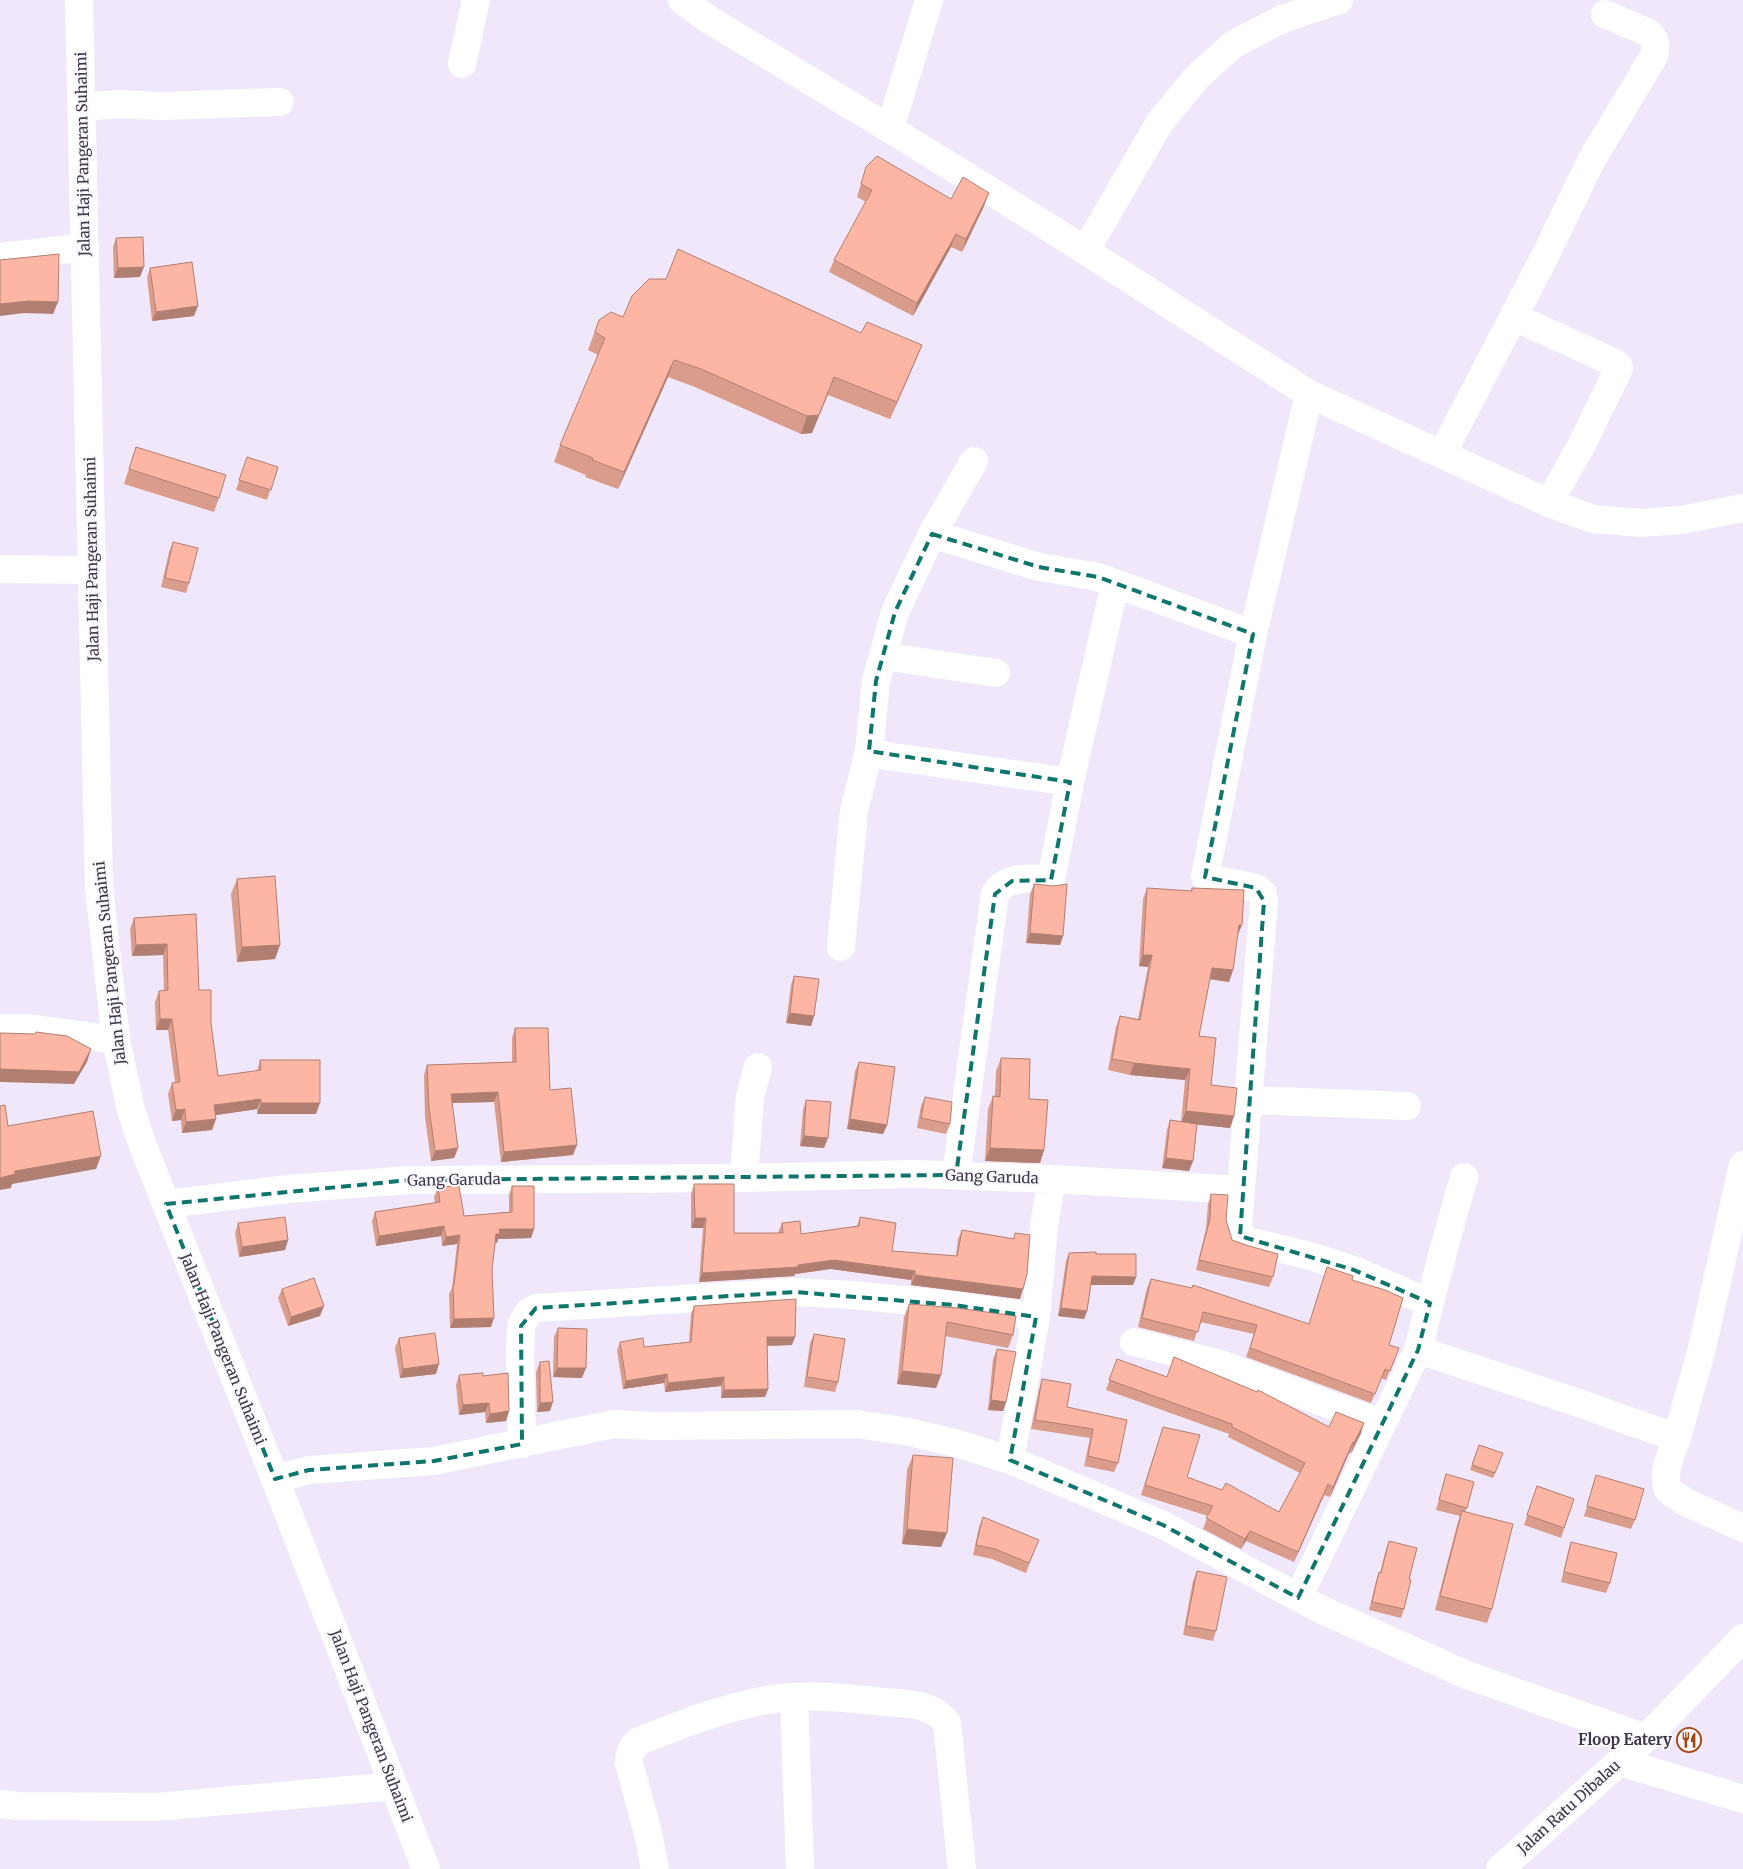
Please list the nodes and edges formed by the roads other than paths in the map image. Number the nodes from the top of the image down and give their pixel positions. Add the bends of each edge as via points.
1 (79, 0) edge
2 (476, 0) edge
3 (682, 0) edge
4 (929, 0) edge
5 (1338, 0) edge
6 (710, 9) edge
7 (1605, 14) dead end
8 (462, 64) dead end
9 (280, 102) dead end
10 (82, 106) junction
11 (890, 129) junction
12 (85, 247) junction
13 (1086, 250) junction
14 (0, 257) edge
15 (1514, 317) junction
16 (1309, 394) junction
17 (1442, 454) junction
18 (974, 461) dead end
19 (1549, 503) junction
20 (1743, 508) edge
21 (932, 534) junction
22 (0, 569) edge
23 (92, 570) junction
24 (1115, 584) junction
25 (1253, 634) junction
26 (884, 656) junction
27 (996, 674) dead end
28 (869, 751) junction
29 (1070, 782) junction
30 (841, 947) dead end
31 (0, 1028) edge
32 (116, 1040) junction
33 (758, 1067) dead end
34 (1248, 1100) junction
35 (1407, 1106) dead end
36 (1743, 1165) edge
37 (956, 1175) junction
38 (1464, 1177) dead end
39 (744, 1178) junction
40 (1052, 1179) junction
41 (1241, 1190) junction
42 (166, 1204) junction
43 (1430, 1303) junction
44 (1036, 1317) junction
45 (1134, 1342) dead end
46 (1418, 1350) junction
47 (1382, 1424) junction
48 (1677, 1438) junction
49 (522, 1444) junction
50 (1010, 1460) junction
51 (275, 1479) junction
52 (1743, 1528) edge
53 (1298, 1598) junction
54 (1743, 1638) edge
55 (794, 1697) junction
56 (1646, 1738) junction
57 (1620, 1762) junction
58 (394, 1786) junction
59 (1743, 1799) edge
60 (0, 1804) edge
61 (426, 1869) edge
62 (655, 1869) edge
63 (800, 1869) edge
64 (962, 1869) edge
65 (1500, 1869) edge

1 - 10 street, Jalan Haji Pangeran Suhaimi
2 - 8 street
3 - 6 street
4 - 11 street
5 - 13 street via 1282,19 1234,44 1197,77 1160,122
6 - 11 street
7 - 15 street via 1649,33 1656,44 1654,56 1591,161
9 - 10 street
10 - 12 street, Jalan Haji Pangeran Suhaimi
11 - 13 street
12 - 14 street
12 - 23 street, Jalan Haji Pangeran Suhaimi
13 - 16 street
15 - 17 street
15 - 19 street via 1613,362 1619,368 1582,446
16 - 17 street
16 - 25 street
17 - 19 street
18 - 21 street
19 - 20 street via 1593,519 1642,522 1681,520
21 - 24 street via 1039,566
21 - 26 street via 895,612
22 - 23 street
23 - 32 street, Jalan Haji Pangeran Suhaimi via 99,887
24 - 25 street
24 - 29 street
25 - 34 street via 1205,877 1239,883 1256,888 1263,894
26 - 27 street
26 - 28 street via 876,681
28 - 29 street
28 - 30 street via 854,811
29 - 37 street via 1051,880 1031,878 1012,881 995,894
31 - 32 street via 27,1028
32 - 42 street, Jalan Haji Pangeran Suhaimi via 131,1110
33 - 39 street via 750,1096
34 - 35 street
34 - 41 street
36 - 48 street via 1702,1348
37 - 39 street, Gang Garuda
37 - 40 street, Gang Garuda
38 - 43 street
39 - 42 street, Gang Garuda via 410,1180
40 - 41 street, Gang Garuda
40 - 44 street via 1044,1225
41 - 43 street via 1240,1236 1354,1270
42 - 51 street, Jalan Haji Pangeran Suhaimi
43 - 46 street
44 - 49 street via 852,1295 795,1292 536,1308 528,1313 521,1326
44 - 50 street
45 - 47 street via 1220,1364
46 - 47 street
46 - 48 street
47 - 53 street
48 - 52 street via 1669,1457 1668,1490 1684,1502
49 - 50 street via 614,1424 857,1424 909,1432
49 - 51 street via 434,1461 309,1470
50 - 53 street via 1163,1525
51 - 58 street, Jalan Haji Pangeran Suhaimi
53 - 56 street via 1468,1675
54 - 56 street, Jalan Ratu Dibalau
55 - 62 street via 768,1700 713,1715 660,1732 634,1745 629,1763
55 - 63 street
55 - 64 street via 919,1705 942,1716 947,1723
56 - 57 street, Jalan Ratu Dibalau
57 - 59 street
57 - 65 street, Jalan Ratu Dibalau
58 - 60 street via 156,1807
58 - 61 street, Jalan Haji Pangeran Suhaimi

